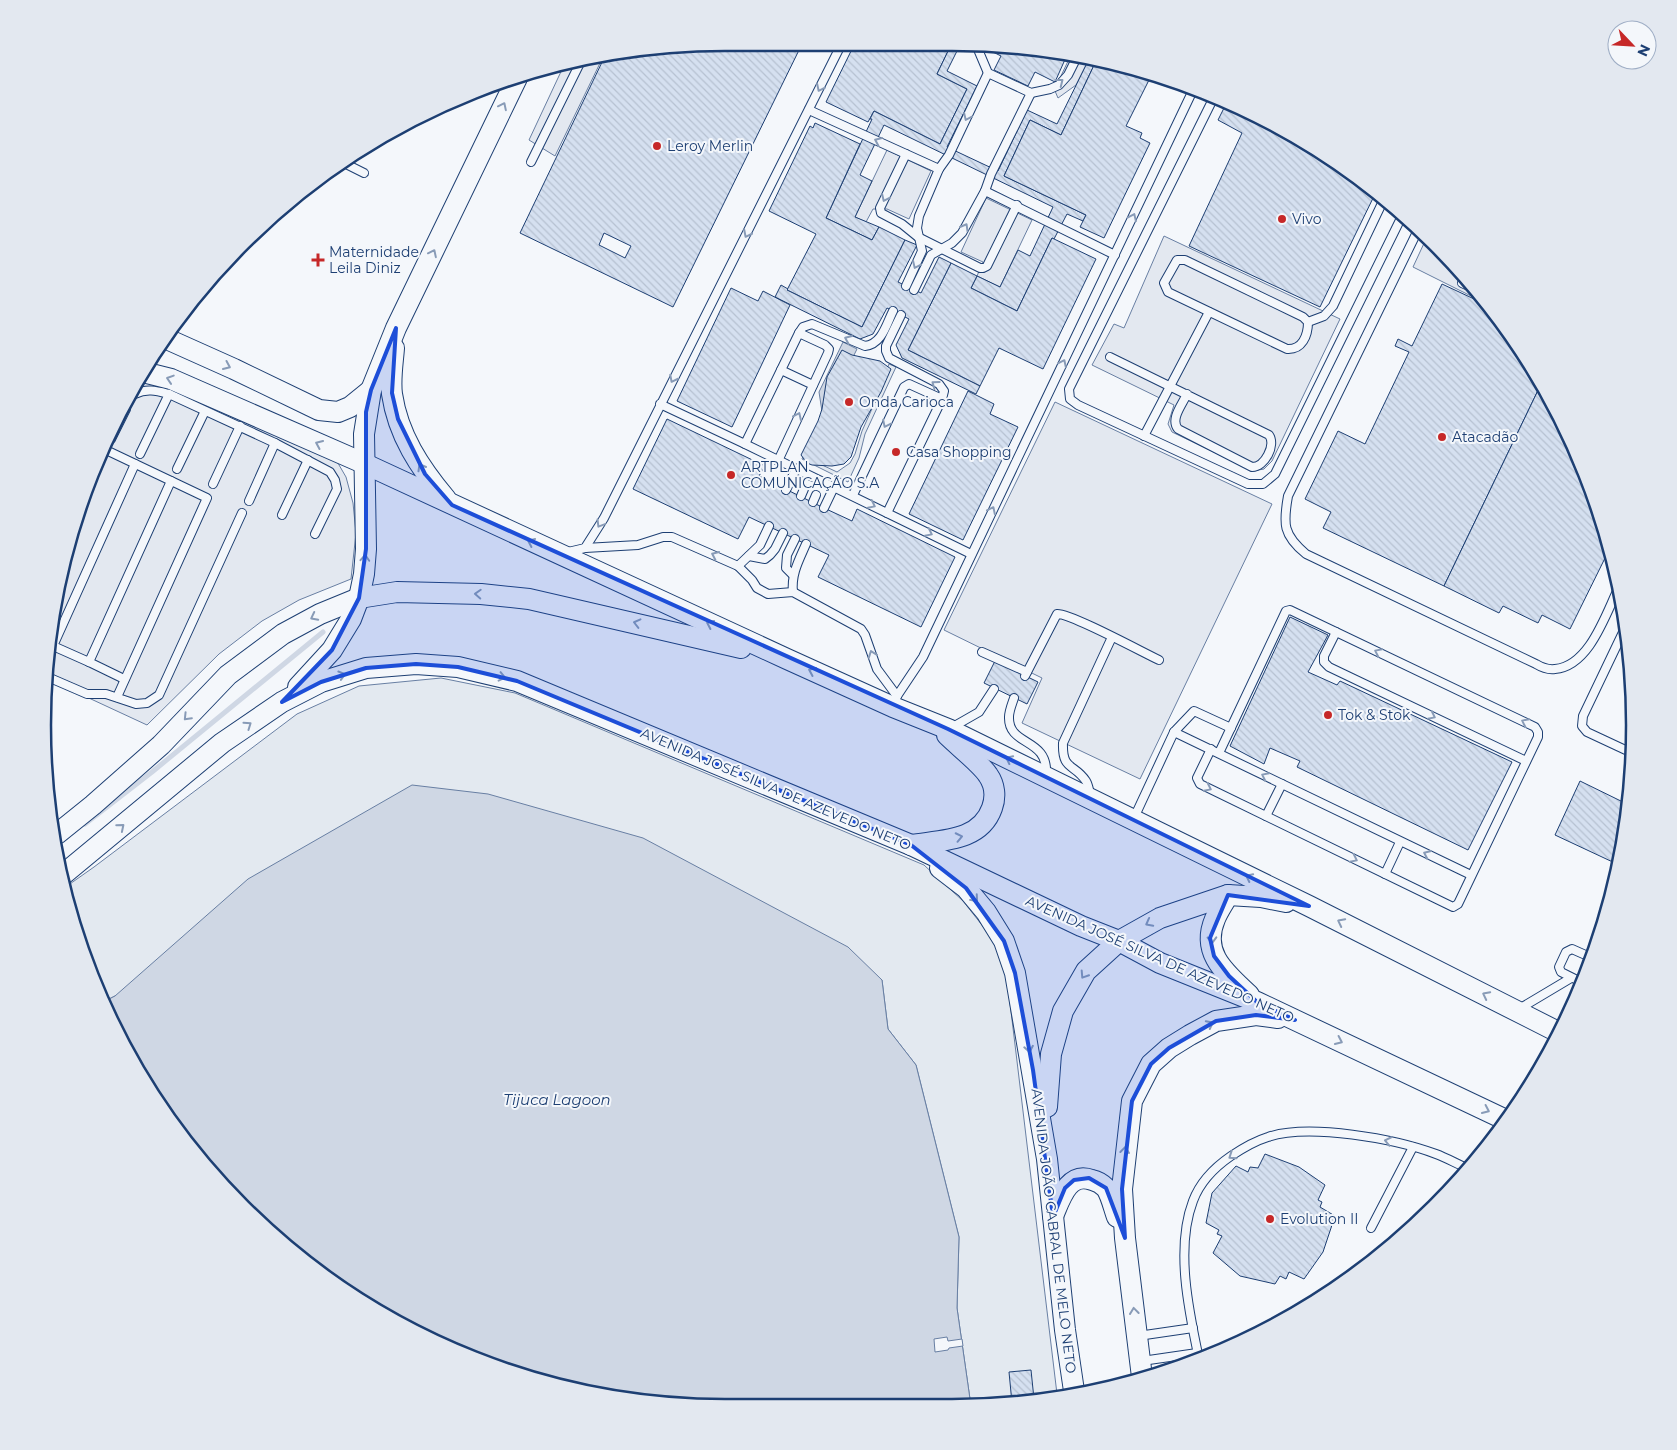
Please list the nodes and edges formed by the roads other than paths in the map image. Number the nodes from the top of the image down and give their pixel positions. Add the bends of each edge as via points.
1 (838, 51) edge
2 (979, 52) edge
3 (1075, 63) edge
4 (578, 68) edge
5 (988, 73) junction
6 (513, 85) edge
7 (1031, 93) junction
8 (1191, 95) edge
9 (1211, 103) edge
10 (809, 110) junction
11 (906, 154) junction
12 (531, 162) dead end
13 (350, 166) edge
14 (939, 169) junction
15 (364, 173) dead end
16 (985, 191) junction
17 (1016, 205) junction
18 (1381, 206) edge
19 (1399, 221) edge
20 (1415, 236) edge
21 (918, 237) junction
22 (941, 249) junction
23 (1115, 255) junction
24 (892, 311) dead end
25 (1209, 312) junction
26 (901, 315) dead end
27 (1308, 322) junction
28 (396, 328) junction
29 (799, 333) junction
30 (172, 341) edge
31 (1110, 357) dead end
32 (781, 370) junction
33 (151, 374) edge
34 (813, 385) junction
35 (1170, 385) junction
36 (371, 390) junction
37 (140, 391) edge
38 (169, 394) junction
39 (1187, 394) junction
40 (942, 399) junction
41 (660, 404) junction
42 (213, 408) junction
43 (240, 426) junction
44 (1144, 436) junction
45 (275, 443) junction
46 (745, 444) junction
47 (110, 452) edge
48 (140, 454) dead end
49 (308, 460) junction
50 (778, 461) junction
51 (364, 463) junction
52 (135, 464) junction
53 (177, 469) dead end
54 (796, 469) junction
55 (171, 481) junction
56 (213, 484) dead end
57 (834, 487) junction
58 (786, 490) dead end
59 (852, 495) junction
60 (249, 501) dead end
61 (452, 505) junction
62 (824, 508) dead end
63 (242, 513) dead end
64 (887, 513) junction
65 (282, 515) dead end
66 (769, 526) dead end
67 (782, 533) dead end
68 (315, 534) dead end
69 (795, 539) dead end
70 (806, 544) dead end
71 (585, 548) junction
72 (971, 554) junction
73 (558, 555) junction
74 (749, 556) junction
75 (738, 566) junction
76 (794, 575) junction
77 (793, 592) junction
78 (358, 598) junction
79 (1614, 598) edge
80 (1336, 632) junction
81 (57, 636) edge
82 (1112, 637) junction
83 (1620, 638) edge
84 (56, 647) edge
85 (982, 652) dead end
86 (787, 659) junction
87 (1159, 660) dead end
88 (88, 662) junction
89 (53, 679) edge
90 (124, 679) junction
91 (994, 688) dead end
92 (116, 697) junction
93 (1014, 698) dead end
94 (895, 701) junction
95 (282, 702) junction
96 (942, 727) junction
97 (1231, 728) junction
98 (1174, 732) junction
99 (1210, 749) junction
100 (1625, 750) edge
101 (1219, 753) junction
102 (1526, 762) junction
103 (1046, 777) junction
104 (1282, 784) junction
105 (1091, 799) junction
106 (1266, 816) junction
107 (1133, 820) junction
108 (60, 832) edge
109 (1400, 842) junction
110 (911, 845) junction
111 (84, 858) junction
112 (65, 862) edge
113 (67, 871) edge
114 (1385, 874) junction
115 (1471, 875) junction
116 (1228, 895) junction
117 (1309, 906) junction
118 (1119, 941) junction
119 (1585, 955) edge
120 (1571, 978) junction
121 (1575, 980) edge
122 (1257, 1002) junction
123 (1516, 1011) junction
124 (1295, 1020) junction
125 (1553, 1029) edge
126 (1500, 1117) edge
127 (1414, 1147) junction
128 (1047, 1159) junction
129 (1462, 1166) edge
130 (1053, 1217) junction
131 (1371, 1228) dead end
132 (1125, 1238) junction
133 (1192, 1328) junction
134 (1137, 1336) junction
135 (1197, 1352) edge
136 (1171, 1362) edge
137 (1141, 1369) edge
138 (1073, 1388) edge

1 -> 10 lane
2 - 5 lane
7 -> 3 lane via 1059,85
4 - 12 lane
5 - 7 lane
5 -> 14 lane via 950,155
28 -> 6 street
7 - 16 lane
23 -> 8 lane
9 - 44 lane via 1069,389 1070,399 1078,405
11 -> 10 lane
10 -> 41 lane
11 - 14 lane
11 -> 21 lane via 880,208 882,213
13 - 15 lane
14 - 21 lane via 919,216
16 - 17 lane
22 -> 16 lane via 962,233
17 - 22 lane via 987,266 980,268
17 - 23 lane
18 - 27 lane via 1333,306 1324,316
19 - 44 lane via 1275,474 1263,484 1248,484
20 - 79 lane via 1288,496 1287,531 1294,544 1306,554 1554,670 1575,662 1584,653
21 - 22 lane
21 -> 22 lane via 922,251 910,288 932,255
72 -> 23 lane
24 -> 29 lane via 873,345 865,346 812,324
25 - 27 lane via 1287,349 1300,346 1308,331
25 - 27 lane via 1165,288 1164,283 1177,260 1184,260
25 - 35 lane
40 -> 26 lane via 944,391 939,384 889,358 886,346
28 - 36 street
61 -> 28 street via 425,474 398,418 392,392
29 - 32 lane
29 - 34 lane via 829,348
30 -> 36 street via 319,410 338,412
31 - 35 lane
32 - 34 lane
32 - 46 lane
42 -> 33 street via 171,379
50 -> 34 lane
35 - 39 lane
35 - 44 lane
36 - 51 street via 364,434
37 - 38 lane via 155,390
38 - 42 lane
38 - 48 lane
39 - 39 lane via 1269,436 1272,444 1262,464 1252,467 1178,429 1174,419
40 -> 59 lane via 914,385 904,388
40 - 64 lane
41 - 46 lane
41 -> 71 lane via 604,518
42 - 43 lane
51 -> 42 street
42 - 53 lane
43 - 45 lane
43 - 56 lane
45 - 49 lane
45 - 60 lane
46 - 50 lane
47 - 52 lane
49 - 65 lane
49 - 68 lane via 330,472 337,489
50 - 54 lane
51 - 61 street
78 -> 51 street via 366,549
52 - 55 lane
52 - 81 lane
54 - 57 lane
54 - 58 lane
55 - 88 lane
55 - 90 lane via 207,498
57 - 59 lane
57 - 62 lane
59 -> 64 lane
73 -> 61 street
63 - 92 lane via 159,695 147,703 136,704
64 -> 72 lane
66 - 74 lane via 760,545
67 - 74 lane via 765,559
69 - 76 lane via 786,562 786,568
70 - 76 lane
71 - 73 lane
75 -> 71 lane via 672,537 638,544
72 - 94 lane via 923,657
86 -> 73 street
74 - 75 lane
75 - 77 lane via 757,588 768,594
76 - 77 lane
94 -> 77 lane via 877,669 861,629
86 -> 78 street via 529,599 397,592
78 - 95 street via 351,619 332,650
78 -> 108 street via 283,634 228,675 161,745
80 - 97 lane via 1286,611
80 -> 102 lane via 1324,656 1329,667
102 -> 80 lane via 1538,737 1535,727
82 - 85 lane via 1057,614 1026,674
82 - 87 lane
82 - 105 lane via 1063,743 1062,756 1085,780
83 - 100 lane via 1583,716 1582,726 1587,732
84 - 88 lane
94 -> 86 street
88 - 90 lane
89 - 92 lane via 87,694
90 - 92 lane
91 - 96 lane via 979,712
93 - 103 lane via 1010,722 1015,733 1040,750 1047,765
94 - 96 street
95 -> 110 street, AVENIDA JOSÉ SILVA DE AZEVEDO NETO via 321,682 366,668 416,664 458,667 517,680
111 -> 95 street, AVENIDA JOSÉ SILVA DE AZEVEDO NETO via 222,743
103 -> 96 street
110 -> 96 street via 966,836 985,823 994,804 993,783 987,773
97 - 98 lane via 1194,710
97 - 101 lane
98 - 99 lane
98 - 107 lane
99 - 101 lane
99 -> 106 lane via 1197,782
104 -> 101 lane
102 - 115 lane
103 - 105 street
104 - 106 lane
104 - 109 lane
105 - 107 street
106 -> 114 lane
117 -> 107 street
109 - 114 lane
115 -> 109 lane
110 - 118 street, AVENIDA JOSÉ SILVA DE AZEVEDO NETO
110 -> 128 street, AVENIDA JOÃO CABRAL DE MELO NETO via 966,888 1004,941 1015,973
111 - 112 street
111 - 113 street, AVENIDA JOSÉ SILVA DE AZEVEDO NETO
114 - 115 lane via 1453,907 1458,904
116 - 117 street
116 -> 118 street via 1160,918
116 -> 122 street via 1214,920 1210,938 1214,956 1229,976
123 -> 117 street
118 - 122 street, AVENIDA JOSÉ SILVA DE AZEVEDO NETO via 1160,963
118 -> 128 street via 1086,970 1063,1011 1051,1054
119 - 120 lane via 1572,949 1566,952 1559,967
120 - 121 lane
120 - 123 lane
122 - 124 street, AVENIDA JOSÉ SILVA DE AZEVEDO NETO
123 - 125 street
124 -> 126 street, AVENIDA JOSÉ SILVA DE AZEVEDO NETO
132 -> 124 street via 1122,1188 1132,1101 1151,1064 1169,1048 1216,1021 1256,1015
127 - 129 lane
127 - 131 lane
127 -> 133 lane via 1327,1132 1297,1132 1269,1136 1219,1164 1198,1188 1188,1223 1186,1274
128 - 130 street, AVENIDA JOÃO CABRAL DE MELO NETO
130 - 132 street via 1065,1188 1074,1180 1089,1178 1106,1188
130 - 138 street, AVENIDA JOÃO CABRAL DE MELO NETO
134 -> 132 street
133 - 134 lane
133 - 135 lane
134 - 137 street
136 - 137 lane

